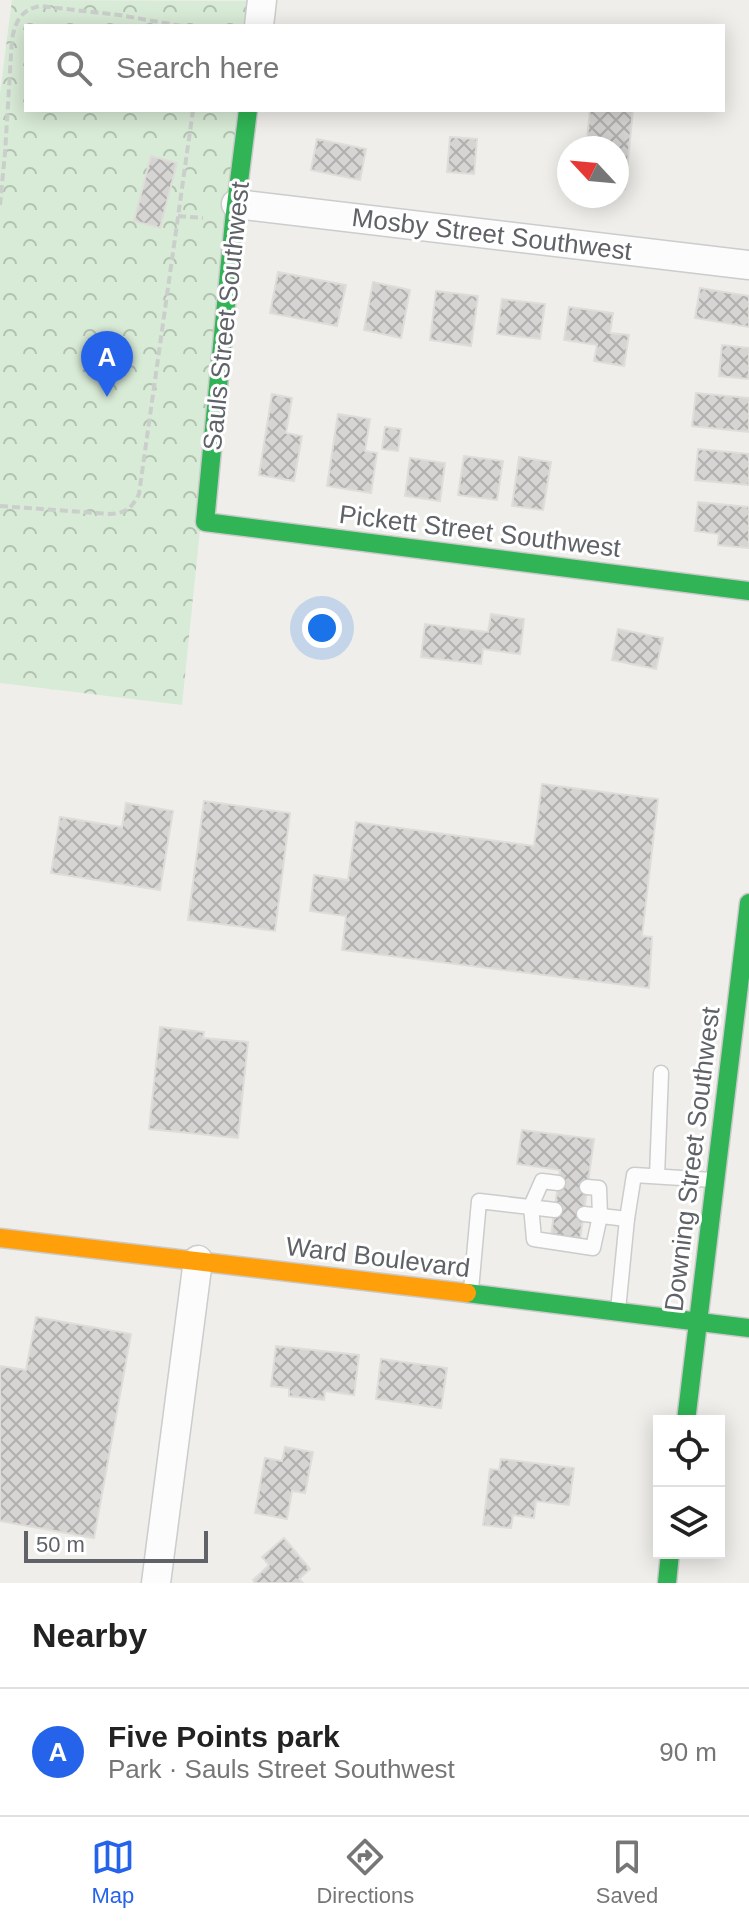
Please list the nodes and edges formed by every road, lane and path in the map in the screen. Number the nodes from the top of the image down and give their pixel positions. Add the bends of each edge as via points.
1 (262, 0) edge
2 (171, 24) edge
3 (259, 24) edge
4 (193, 112) edge
5 (248, 112) edge
6 (236, 204) junction
7 (0, 205) edge
8 (749, 265) edge
9 (0, 506) edge
10 (205, 522) joint
11 (749, 591) edge
12 (749, 903) edge
13 (661, 1073) dead end
14 (657, 1176) junction
15 (716, 1181) junction
16 (558, 1183) dead end
17 (587, 1187) dead end
18 (531, 1206) junction
19 (555, 1210) dead end
20 (584, 1214) dead end
21 (600, 1216) junction
22 (627, 1219) junction
23 (0, 1238) edge
24 (198, 1260) junction
25 (470, 1294) junction
26 (618, 1313) junction
27 (698, 1323) junction
28 (749, 1328) edge
29 (687, 1415) edge
30 (669, 1559) edge
31 (156, 1583) edge
32 (667, 1583) edge

1 - 3 street
2 - 7 path via 40,6 22,13 12,39
4 - 9 path via 139,494 122,513
5 - 6 street, Sauls Street Southwest
6 - 8 street, Mosby Street Southwest
6 - 10 street, Sauls Street Southwest
10 - 11 street, Pickett Street Southwest
12 - 15 street, Downing Street Southwest
13 - 14 lane
14 - 15 lane
14 - 22 lane via 634,1175
15 - 27 street, Downing Street Southwest
16 - 18 lane via 542,1181
17 - 21 lane via 599,1188
18 - 19 lane
18 - 21 lane via 534,1239 593,1248
18 - 25 lane via 479,1201
20 - 21 lane
21 - 22 lane
22 - 26 lane
23 - 24 street, Ward Boulevard
24 - 25 street, Ward Boulevard
24 - 31 street
25 - 26 street, Ward Boulevard
26 - 27 street, Ward Boulevard
27 - 28 street, Ward Boulevard
27 - 29 street, Downing Street Southwest
30 - 32 street

